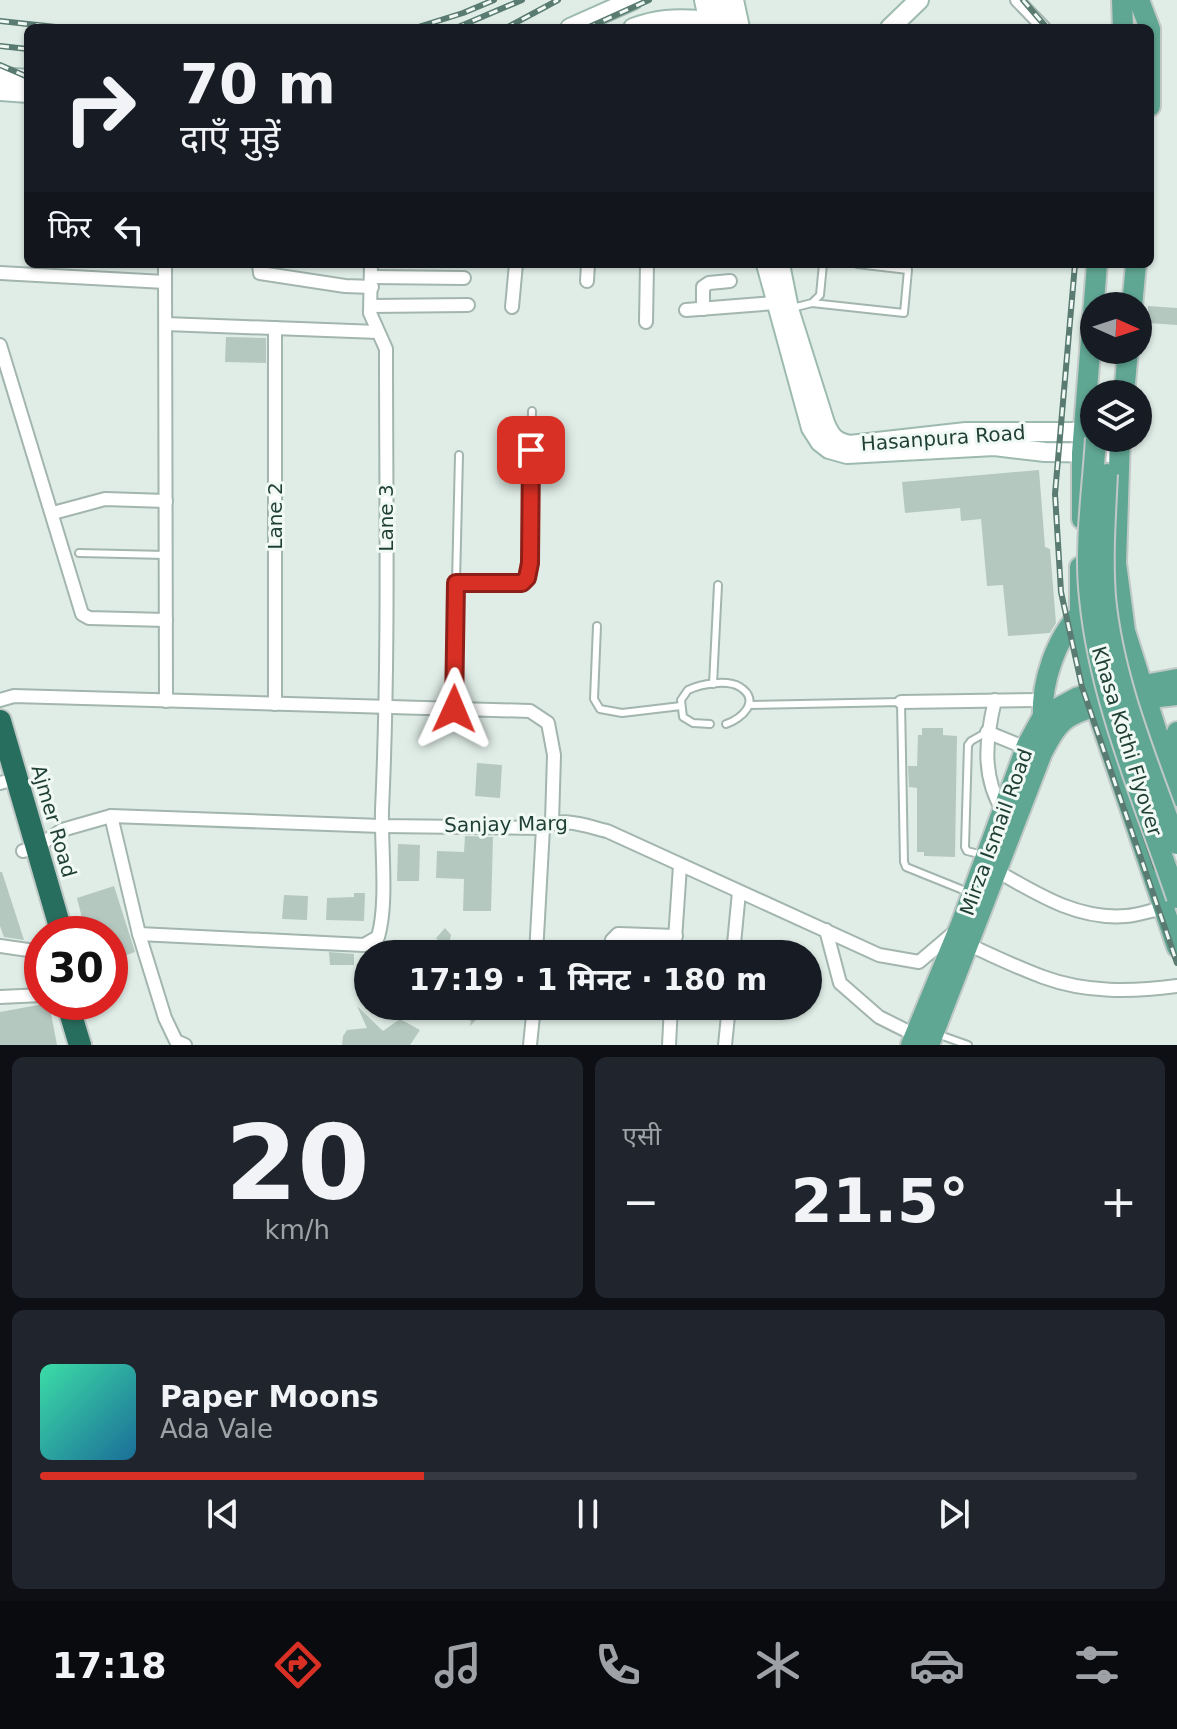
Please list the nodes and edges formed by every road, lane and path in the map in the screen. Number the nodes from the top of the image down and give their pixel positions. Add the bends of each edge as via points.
1 (633, 0) edge
2 (694, 0) edge
3 (704, 0) edge
4 (719, 0) edge
5 (734, 0) edge
6 (919, 0) edge
7 (1017, 0) edge
8 (1128, 1) edge
9 (671, 23) edge
10 (579, 24) edge
11 (643, 24) edge
12 (704, 24) edge
13 (704, 24) edge
14 (725, 24) edge
15 (739, 24) edge
16 (894, 24) edge
17 (1040, 24) edge
18 (1118, 24) edge
19 (1131, 24) edge
20 (1146, 24) edge
21 (0, 77) edge
22 (24, 79) edge
23 (0, 91) edge
24 (24, 93) edge
25 (165, 268) edge
26 (259, 268) edge
27 (516, 268) edge
28 (588, 268) edge
29 (647, 268) edge
30 (755, 268) edge
31 (823, 268) edge
32 (891, 268) edge
33 (1097, 268) edge
34 (1109, 268) edge
35 (1124, 268) edge
36 (1136, 268) edge
37 (778, 269) edge
38 (0, 273) edge
39 (371, 276) edge
40 (464, 278) dead end
41 (587, 281) dead end
42 (730, 281) dead end
43 (165, 282) junction
44 (1106, 292) edge
45 (1122, 292) edge
46 (1133, 292) edge
47 (812, 303) junction
48 (468, 305) dead end
49 (371, 306) junction
50 (779, 306) junction
51 (512, 307) dead end
52 (703, 309) junction
53 (686, 310) dead end
54 (646, 322) dead end
55 (166, 324) junction
56 (275, 328) junction
57 (378, 332) junction
58 (0, 345) edge
59 (1092, 380) edge
60 (532, 411) dead end
61 (1080, 438) edge
62 (1080, 441) edge
63 (531, 450) joint
64 (1088, 452) edge
65 (1089, 452) edge
66 (1115, 452) edge
67 (1116, 452) edge
68 (459, 455) dead end
69 (166, 501) junction
70 (53, 513) junction
71 (79, 553) dead end
72 (166, 555) junction
73 (456, 583) junction
74 (718, 585) dead end
75 (1080, 614) junction
76 (166, 620) junction
77 (597, 626) dead end
78 (1177, 679) edge
79 (713, 684) junction
80 (1144, 692) junction
81 (1177, 695) edge
82 (0, 700) edge
83 (995, 700) junction
84 (166, 701) junction
85 (1095, 701) junction
86 (901, 702) junction
87 (275, 704) junction
88 (749, 705) junction
89 (681, 706) junction
90 (387, 707) junction
91 (1042, 708) junction
92 (454, 709) junction
93 (0, 721) edge
94 (710, 724) dead end
95 (726, 724) dead end
96 (987, 732) junction
97 (1177, 732) edge
98 (1026, 748) junction
99 (1168, 768) junction
100 (1, 778) edge
101 (1177, 796) edge
102 (1003, 811) junction
103 (111, 816) junction
104 (547, 825) junction
105 (381, 826) junction
106 (1177, 844) edge
107 (30, 849) junction
108 (992, 864) junction
109 (680, 866) junction
110 (739, 892) junction
111 (973, 894) junction
112 (1170, 903) edge
113 (44, 916) edge
114 (55, 916) edge
115 (961, 924) junction
116 (826, 930) junction
117 (139, 934) junction
118 (676, 936) junction
119 (537, 940) edge
120 (612, 940) edge
121 (676, 940) edge
122 (734, 940) edge
123 (969, 945) junction
124 (0, 946) edge
125 (1177, 947) edge
126 (24, 949) edge
127 (1177, 986) edge
128 (24, 996) edge
129 (0, 997) edge
130 (72, 1020) edge
131 (86, 1020) edge
132 (533, 1020) edge
133 (670, 1020) edge
134 (728, 1020) edge
135 (922, 1040) edge
136 (181, 1043) edge
137 (80, 1045) edge
138 (94, 1045) edge
139 (530, 1045) edge
140 (669, 1045) edge
141 (725, 1045) edge
142 (968, 1045) edge

1 - 10 street
2 - 12 street
3 - 13 street
4 - 14 street
5 - 15 street
6 - 16 street
7 - 17 street
8 - 18 main road
8 - 19 main road
8 - 20 main road
9 - 11 street
21 - 22 street
23 - 24 street
25 - 43 street
26 - 39 street via 260,273 345,286
27 - 51 street
28 - 41 street
29 - 54 street
30 - 50 street via 759,283
31 - 47 lane via 820,295
32 - 47 lane via 908,270 904,313
33 - 59 main road
34 - 44 main road
35 - 45 main road
36 - 46 main road
37 - 50 street, Hasanpura Road
38 - 43 street
39 - 40 street
39 - 49 street, Lane 3
42 - 52 street via 703,287
43 - 55 street
47 - 50 lane
48 - 49 street
49 - 57 street, Lane 3
50 - 52 street
50 - 61 street, Hasanpura Road via 831,437 838,442 966,432
50 - 62 street, Hasanpura Road via 811,428 829,449 872,455 994,446 1045,452
52 - 53 street
55 - 56 street
55 - 69 street
56 - 57 street
56 - 87 street, Lane 2
57 - 90 street, Lane 3 via 386,349
58 - 70 street
60 - 63 lane
63 - 73 street via 527,578 522,583
64 - 75 main road
65 - 112 main road, Khasa Kothi Flyover, bridge via 1089,594 1095,639
66 - 106 main road, Khasa Kothi Flyover, bridge via 1104,564 1106,600 1116,659
67 - 80 main road via 1116,563 1125,631
68 - 73 lane
69 - 70 street via 105,499
69 - 72 street
70 - 76 street via 82,614
71 - 72 lane
72 - 76 street
73 - 92 street
74 - 79 lane
75 - 85 main road
75 - 91 main road via 1056,653
76 - 84 street
77 - 89 lane via 594,699 600,709 622,713
78 - 80 main road
79 - 88 lane via 739,686
79 - 89 lane via 688,690
80 - 81 main road
80 - 85 main road, Mirza Ismail Road
80 - 99 main road
82 - 84 street via 14,696
83 - 86 street
83 - 91 street
83 - 96 street
84 - 87 street
85 - 91 main road, Mirza Ismail Road via 1078,697
85 - 108 main road, Mirza Ismail Road via 1055,731
85 - 112 main road
86 - 88 lane
86 - 111 lane via 904,862
87 - 90 street
88 - 95 lane via 743,717
89 - 94 lane via 687,720
90 - 92 street
90 - 105 street, Lane 3
91 - 98 main road, Mirza Ismail Road
92 - 104 street via 530,711 548,723 554,755
93 - 107 highway, Ajmer Road
96 - 98 street
96 - 102 street via 987,765
96 - 108 lane via 968,745 965,847
97 - 99 main road
98 - 102 main road, Mirza Ismail Road
99 - 101 main road
100 - 107 highway, Ajmer Road
102 - 108 main road, Mirza Ismail Road
103 - 105 street, Sanjay Marg
103 - 107 street, Sanjay Marg via 62,830
103 - 117 street
104 - 105 street, Sanjay Marg
104 - 109 street, Sanjay Marg via 575,823 607,831
104 - 119 street
105 - 117 street, Lane 3 via 381,927 371,943
107 - 113 highway, Ajmer Road
107 - 114 highway, Ajmer Road
108 - 111 main road, Mirza Ismail Road
108 - 112 street via 1049,901 1085,913 1126,916
108 - 123 main road, Mirza Ismail Road
109 - 110 street, Sanjay Marg
109 - 118 street
110 - 116 street, Sanjay Marg
110 - 122 street
111 - 115 main road, Mirza Ismail Road
112 - 125 main road
115 - 116 street, Sanjay Marg via 919,962 879,955
115 - 135 main road, Mirza Ismail Road
116 - 135 street via 840,983 879,1017
117 - 136 street via 165,1018
118 - 120 street via 618,934
118 - 121 street
123 - 127 street via 1044,978 1078,986
123 - 135 main road, Mirza Ismail Road
124 - 126 street
128 - 129 street
130 - 137 highway
131 - 138 highway
132 - 139 street
133 - 140 street
134 - 141 street
135 - 142 lane

